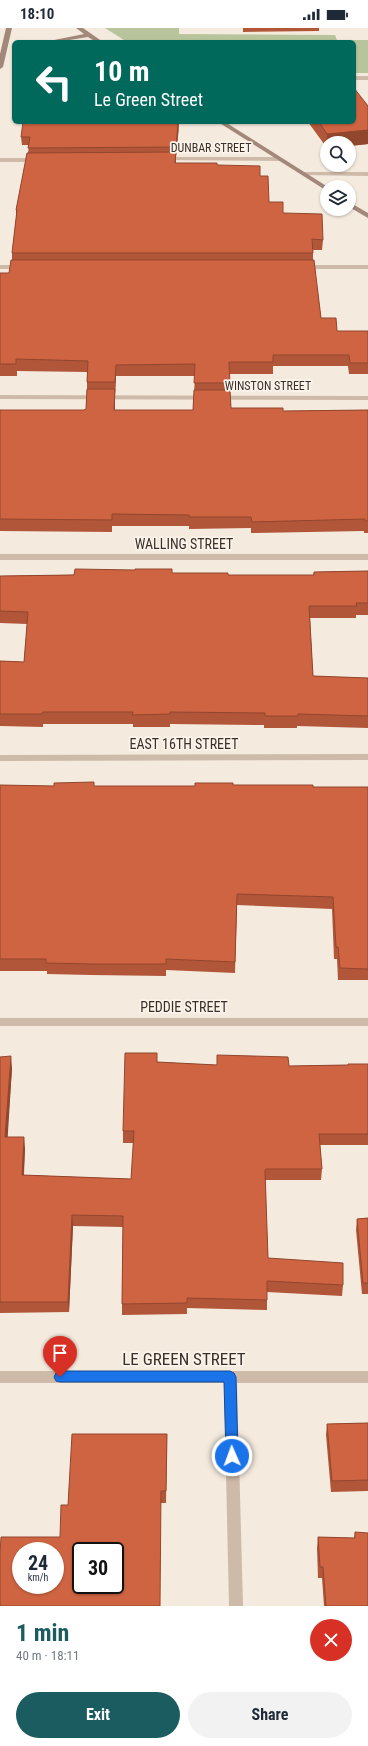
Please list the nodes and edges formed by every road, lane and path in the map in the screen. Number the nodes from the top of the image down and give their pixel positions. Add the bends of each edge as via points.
1 (8, 28) edge
2 (79, 28) edge
3 (89, 35) junction
4 (59, 40) edge
5 (97, 40) edge
6 (12, 43) edge
7 (5, 44) junction
8 (0, 67) edge
9 (356, 78) edge
10 (368, 78) edge
11 (224, 124) edge
12 (154, 159) edge
13 (279, 159) junction
14 (0, 160) edge
15 (44, 160) edge
16 (304, 174) junction
17 (368, 174) edge
18 (320, 185) edge
19 (356, 208) edge
20 (368, 216) edge
21 (0, 267) edge
22 (26, 267) edge
23 (296, 267) edge
24 (368, 267) edge
25 (0, 397) edge
26 (368, 398) edge
27 (0, 557) edge
28 (368, 557) edge
29 (0, 758) edge
30 (368, 758) edge
31 (0, 1022) edge
32 (368, 1022) edge
33 (0, 1377) edge
34 (230, 1377) junction
35 (368, 1377) edge
36 (236, 1606) edge

1 - 7 main road
2 - 3 main road
3 - 4 main road
3 - 5 main road
6 - 7 main road
7 - 8 main road
9 - 10 street
11 - 13 main road
12 - 13 street, DUNBAR STREET
13 - 16 main road
14 - 15 street
16 - 17 street
16 - 18 main road
19 - 20 main road
21 - 22 street
23 - 24 street
25 - 26 street, WINSTON STREET
27 - 28 street, WALLING STREET
29 - 30 street, EAST 16TH STREET
31 - 32 street, PEDDIE STREET
33 - 34 street, LE GREEN STREET
34 - 35 street, LE GREEN STREET
34 - 36 street

